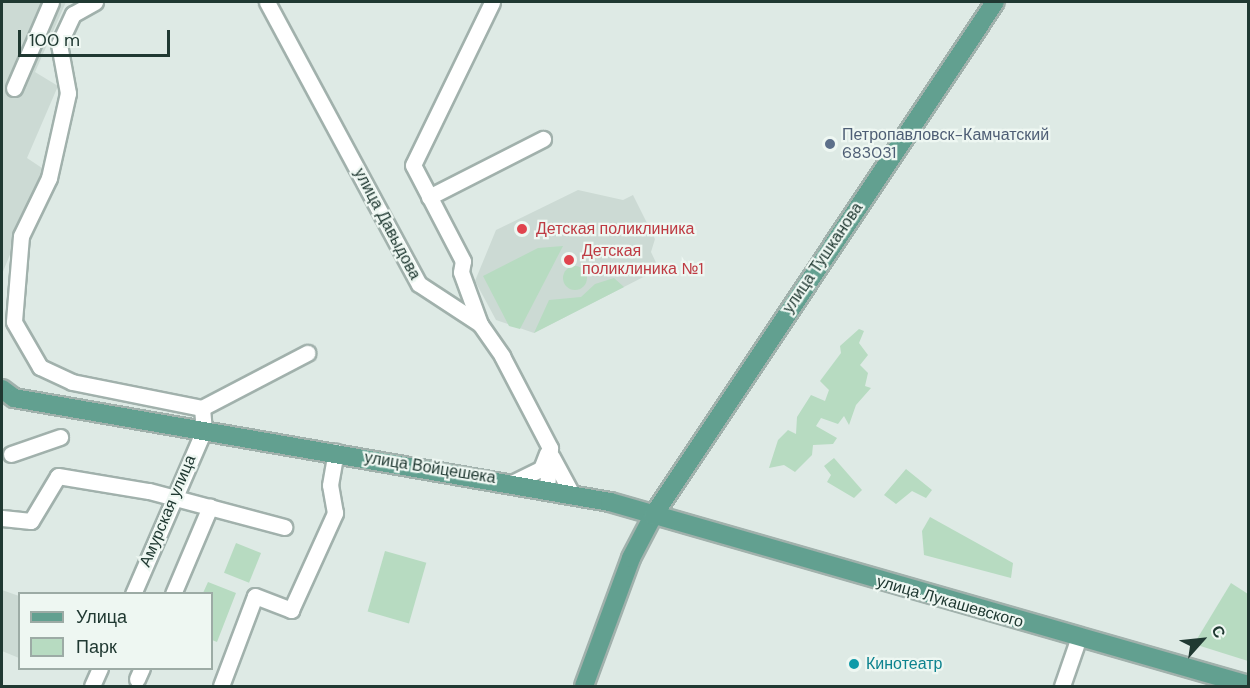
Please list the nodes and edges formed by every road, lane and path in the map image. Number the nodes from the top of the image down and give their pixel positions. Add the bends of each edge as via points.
1 (51, 2) edge
2 (96, 2) edge
3 (267, 2) edge
4 (492, 2) edge
5 (995, 2) edge
6 (14, 88) dead end
7 (543, 139) dead end
8 (429, 197) junction
9 (480, 324) junction
10 (307, 353) dead end
11 (5, 395) edge
12 (201, 408) junction
13 (204, 429) junction
14 (60, 437) dead end
15 (550, 448) junction
16 (336, 452) junction
17 (11, 454) dead end
18 (514, 482) junction
19 (547, 489) junction
20 (572, 494) junction
21 (174, 497) junction
22 (210, 507) junction
23 (653, 516) junction
24 (2, 518) edge
25 (284, 527) dead end
26 (134, 592) edge
27 (174, 592) edge
28 (1079, 637) junction
29 (100, 670) edge
30 (1248, 685) edge
31 (92, 687) edge
32 (221, 687) edge
33 (584, 687) edge
34 (1062, 687) edge

1 - 6 street
2 - 12 street via 73,14 59,44 68,81 49,178 19,247 14,322 22,344 39,368 72,382
3 - 9 street, улица Давыдова via 419,284
4 - 8 street via 413,165
5 - 23 main road, улица Тушканова
7 - 8 street
8 - 9 street via 463,261 461,272
9 - 15 street, улица Давыдова
10 - 12 street
11 - 13 main road, улица Войцешека
12 - 13 street
13 - 16 main road, улица Войцешека
13 - 21 street, Амурская улица
14 - 17 street
15 - 18 street via 541,469
15 - 19 street
15 - 20 street, улица Давыдова
16 - 18 main road, улица Войцешека
16 - 32 street via 330,485 335,513 291,610 255,596
18 - 19 main road, улица Войцешека
19 - 20 main road, улица Войцешека
20 - 23 main road, улица Войцешека
21 - 22 street
21 - 24 street via 58,476 31,521
21 - 26 street, Амурская улица
22 - 25 street
22 - 27 street
23 - 28 main road, улица Лукашевского
23 - 33 main road, улица Тушканова via 631,558
28 - 30 main road, улица Лукашевского
28 - 34 street
29 - 31 street

